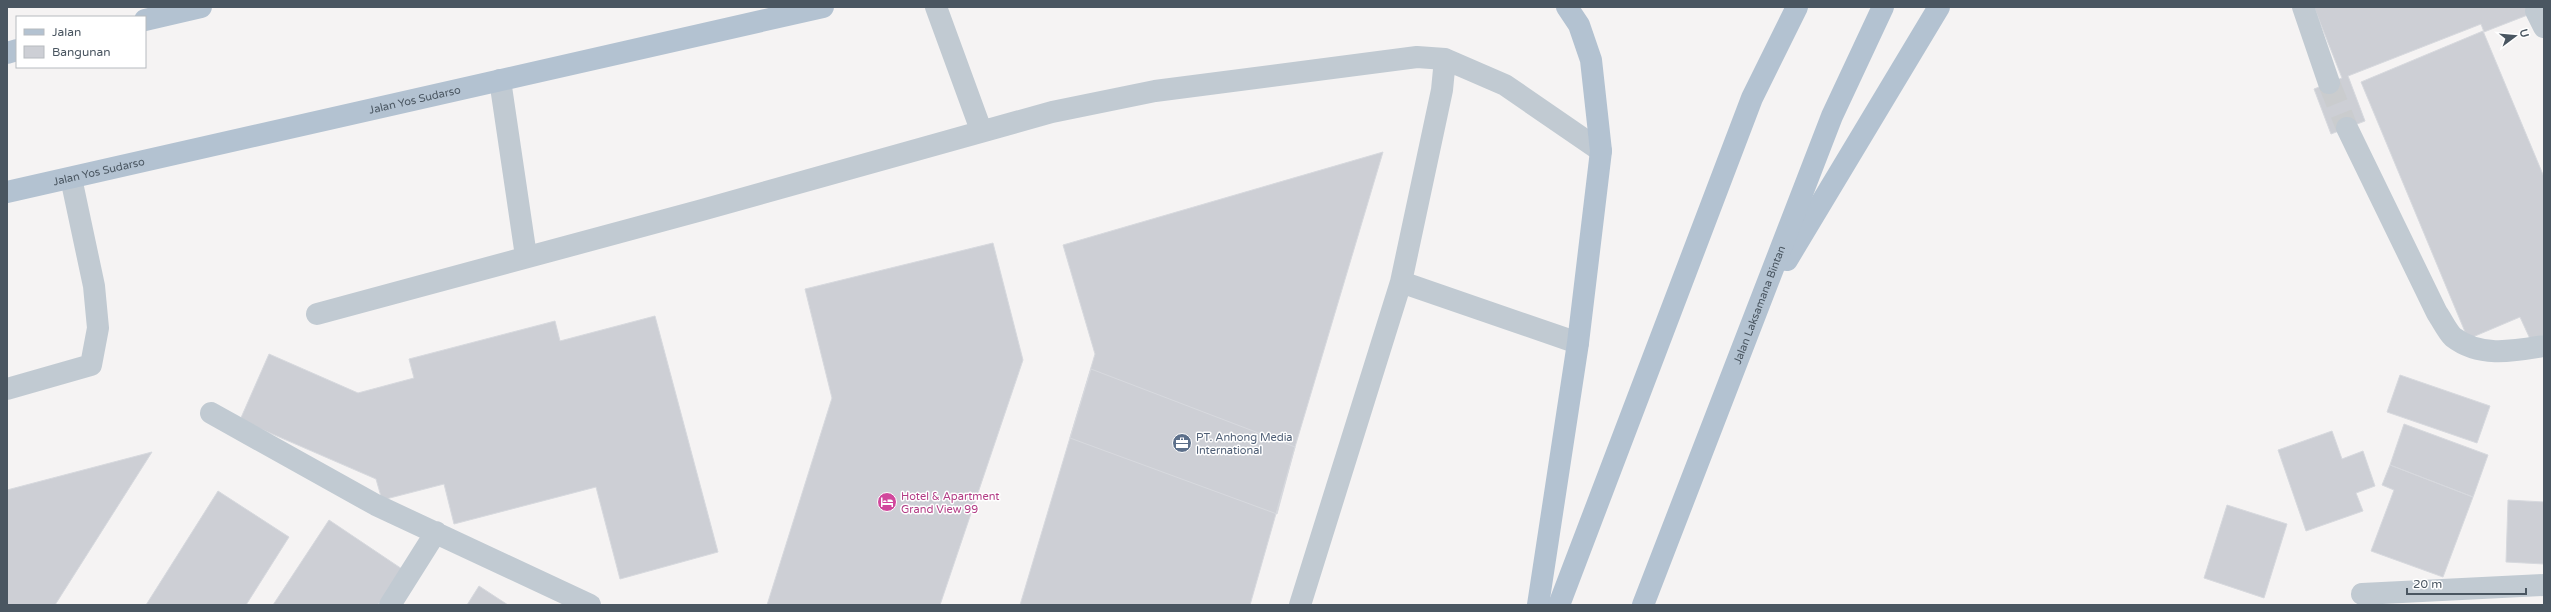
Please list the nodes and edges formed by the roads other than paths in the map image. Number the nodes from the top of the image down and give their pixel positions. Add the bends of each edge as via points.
1 (201, 7) edge
2 (823, 7) edge
3 (936, 7) edge
4 (1567, 7) edge
5 (1797, 7) edge
6 (1882, 7) edge
7 (1939, 7) edge
8 (2303, 7) edge
9 (146, 20) edge
10 (1445, 59) junction
11 (500, 80) junction
12 (2329, 83) tunnel mouth
13 (2347, 128) tunnel mouth
14 (981, 130) junction
15 (1601, 151) junction
16 (71, 178) junction
17 (7, 192) edge
18 (526, 256) junction
19 (1401, 282) junction
20 (1756, 311) junction
21 (317, 314) dead end
22 (1578, 343) junction
23 (2544, 346) edge
24 (7, 389) edge
25 (211, 413) dead end
26 (436, 532) junction
27 (2544, 585) edge
28 (2362, 594) dead end
29 (390, 605) edge
30 (590, 605) edge
31 (1300, 605) edge
32 (1538, 605) edge
33 (1560, 605) edge
34 (1643, 605) edge

1 - 9 main road
2 - 11 main road, Jalan Yos Sudarso
3 - 14 street
4 - 15 main road via 1579,25 1591,60
5 - 33 main road via 1752,98
6 - 20 main road, Jalan Laksamana Bintan via 1832,116
7 - 20 main road
8 - 12 street
10 - 14 street via 1417,57 1155,91 1052,112
10 - 15 street via 1505,85
10 - 19 street via 1442,90
11 - 16 main road, Jalan Yos Sudarso
11 - 18 street
13 - 23 street via 2437,313 2453,336 2474,347 2501,353
14 - 18 street via 702,210
15 - 22 main road
16 - 17 main road, Jalan Yos Sudarso
16 - 24 street via 95,293 98,328 91,365
18 - 21 street
19 - 22 street
19 - 31 street
20 - 34 main road, Jalan Laksamana Bintan
22 - 32 main road
25 - 26 street via 376,505
26 - 29 street
26 - 30 street
27 - 28 street

